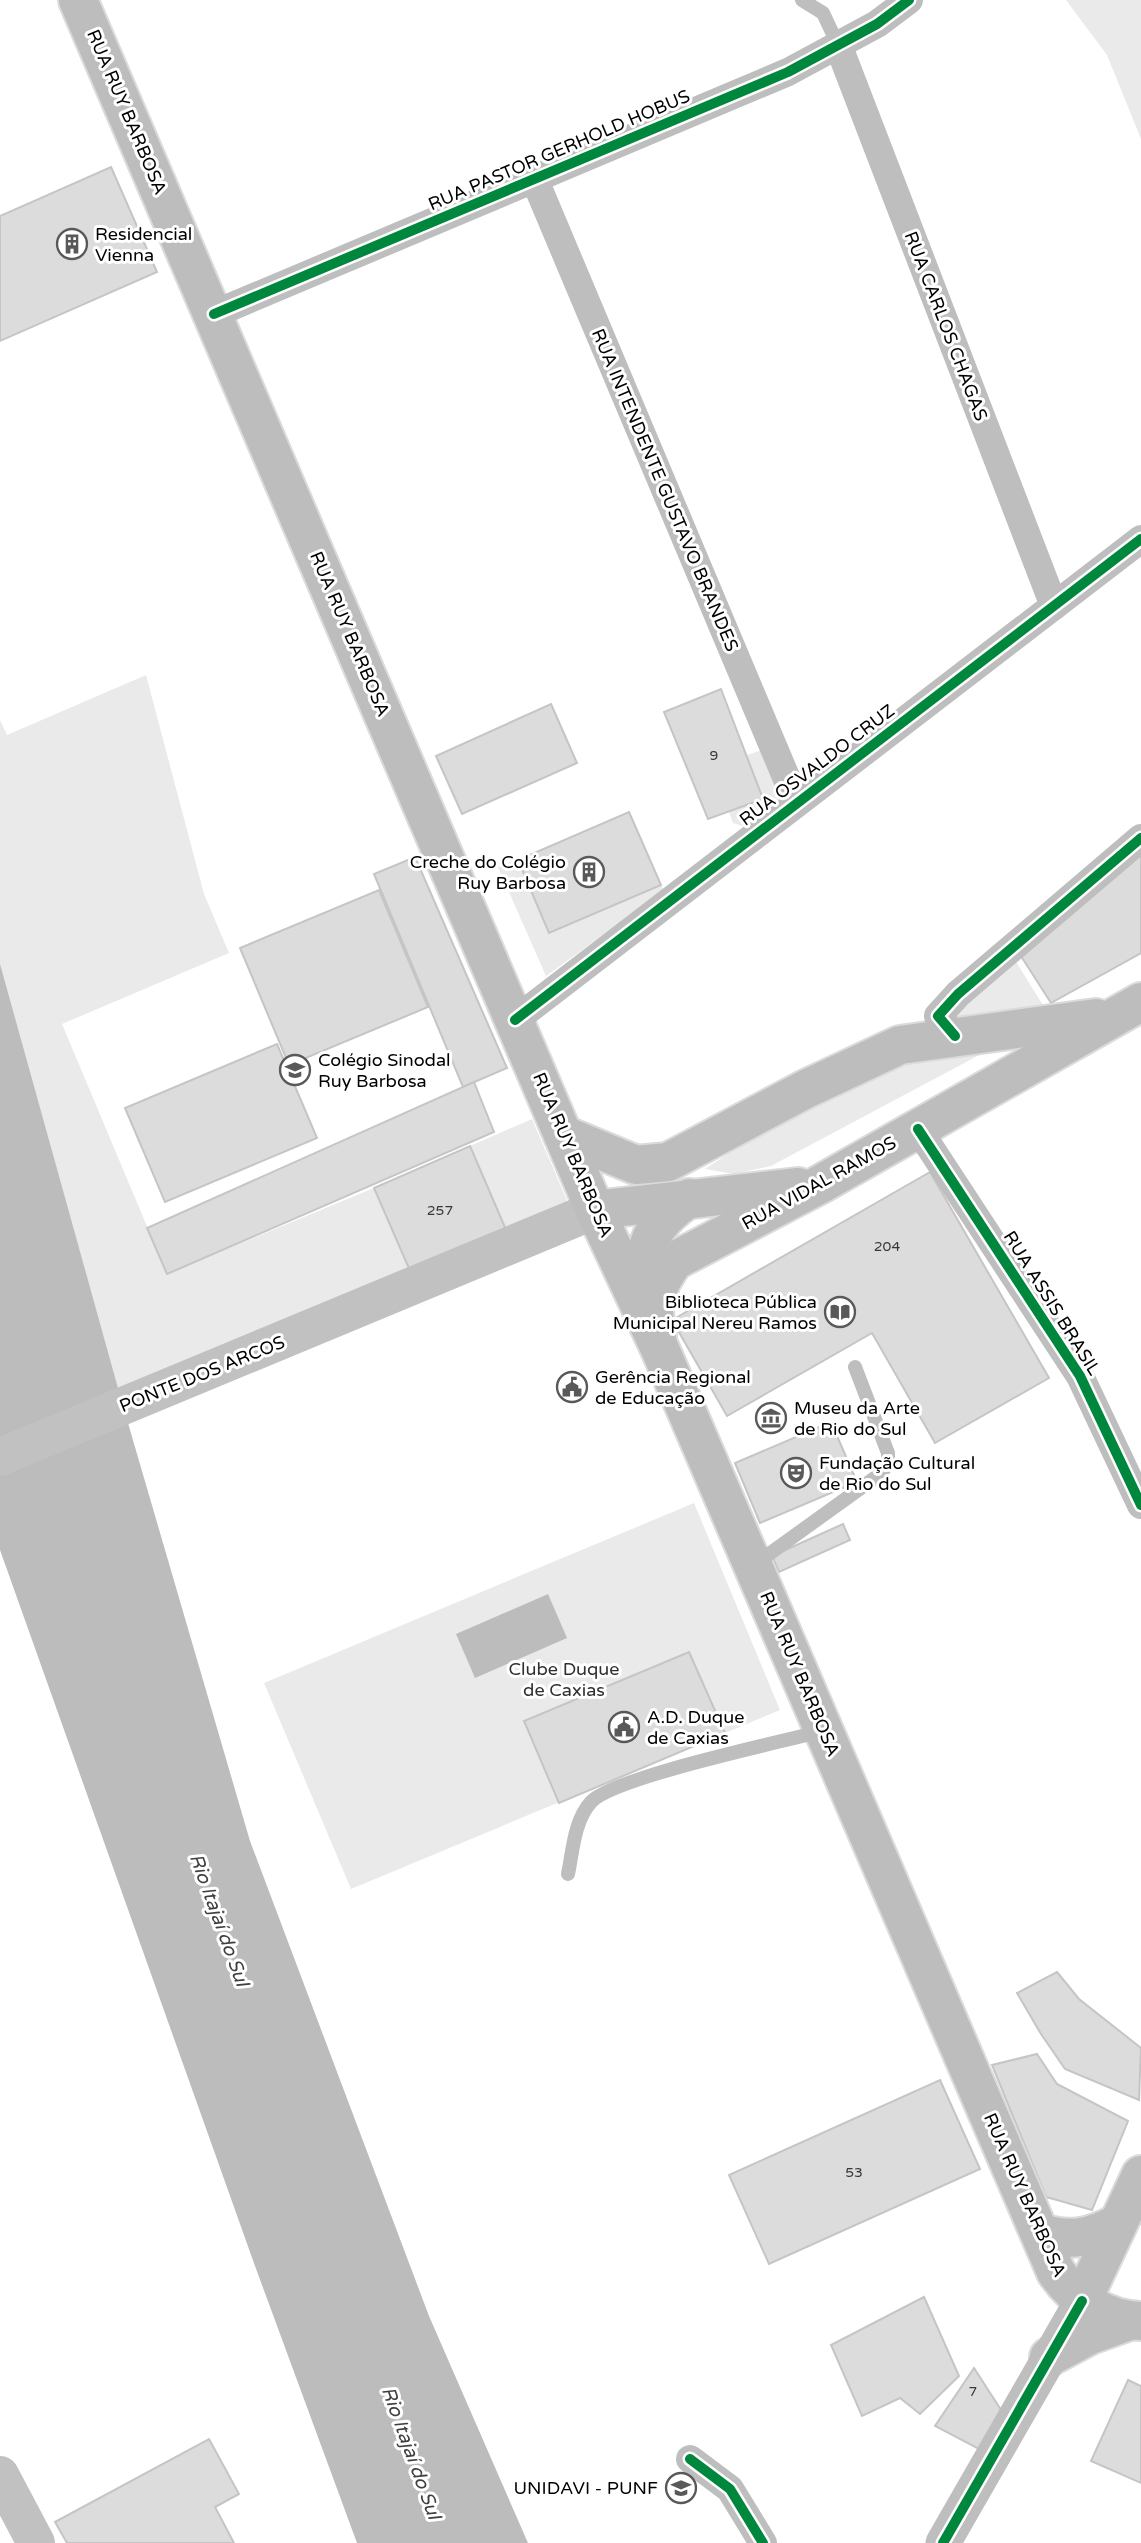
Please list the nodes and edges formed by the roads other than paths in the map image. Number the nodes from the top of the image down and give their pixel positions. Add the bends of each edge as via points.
1 (78, 0) edge
2 (802, 0) edge
3 (909, 0) edge
4 (839, 47) junction
5 (534, 178) junction
6 (214, 314) junction
7 (1141, 539) edge
8 (1054, 606) junction
9 (797, 803) junction
10 (1141, 838) edge
11 (1129, 1008) edge
12 (515, 1020) junction
13 (955, 1037) junction
14 (918, 1129) junction
15 (564, 1135) junction
16 (819, 1185) junction
17 (689, 1198) junction
18 (595, 1210) junction
19 (652, 1311) junction
20 (660, 1349) junction
21 (855, 1367) dead end
22 (0, 1457) edge
23 (1141, 1505) edge
24 (753, 1565) junction
25 (825, 1731) junction
26 (568, 1874) dead end
27 (1141, 2175) edge
28 (1118, 2223) junction
29 (1041, 2233) junction
30 (1100, 2264) junction
31 (1082, 2301) junction
32 (1137, 2316) edge
33 (1049, 2357) junction
34 (690, 2459) dead end
35 (0, 2476) edge
36 (36, 2543) edge
37 (764, 2543) edge
38 (943, 2543) edge

1 - 6 main road, RUA RUY BARBOSA
2 - 4 lane via 823,13
3 - 4 street, RUA PASTOR GERHOLD HOBUS
4 - 5 street, RUA PASTOR GERHOLD HOBUS via 753,88
4 - 8 street, RUA CARLOS CHAGAS
5 - 6 street, RUA PASTOR GERHOLD HOBUS
5 - 9 street, RUA INTENDENTE GUSTAVO BRANDES
6 - 12 main road, RUA RUY BARBOSA
7 - 8 street, RUA OSVALDO CRUZ
8 - 9 street, RUA OSVALDO CRUZ
9 - 12 street, RUA OSVALDO CRUZ
10 - 13 street via 937,1016
11 - 13 main road, RUA VIDAL RAMOS
11 - 14 main road, RUA VIDAL RAMOS
12 - 15 main road, RUA RUY BARBOSA
13 - 15 main road, RUA VIDAL RAMOS via 900,1045 668,1162 636,1165
14 - 16 main road, RUA VIDAL RAMOS
14 - 23 street, RUA ASSIS BRASIL via 1080,1376
15 - 18 main road, RUA RUY BARBOSA
16 - 17 main road
16 - 19 main road, RUA VIDAL RAMOS via 674,1261 660,1282
17 - 18 main road
17 - 19 main road via 666,1214 648,1248 645,1275
18 - 20 main road, RUA RUY BARBOSA
18 - 22 main road, PONTE DOS ARCOS
19 - 20 main road, RUA VIDAL RAMOS
20 - 24 main road, RUA RUY BARBOSA
21 - 24 lane via 888,1453 888,1465
24 - 25 main road, RUA RUY BARBOSA
25 - 26 lane via 624,1784 592,1801 578,1824
25 - 29 main road, RUA RUY BARBOSA
27 - 28 main road
28 - 29 main road via 1081,2238
28 - 30 main road
29 - 31 main road, RUA RUY BARBOSA via 1056,2272
30 - 31 main road
30 - 32 main road
31 - 32 main road
31 - 33 street
32 - 33 main road
33 - 38 street
34 - 37 street via 730,2488
35 - 36 main road

